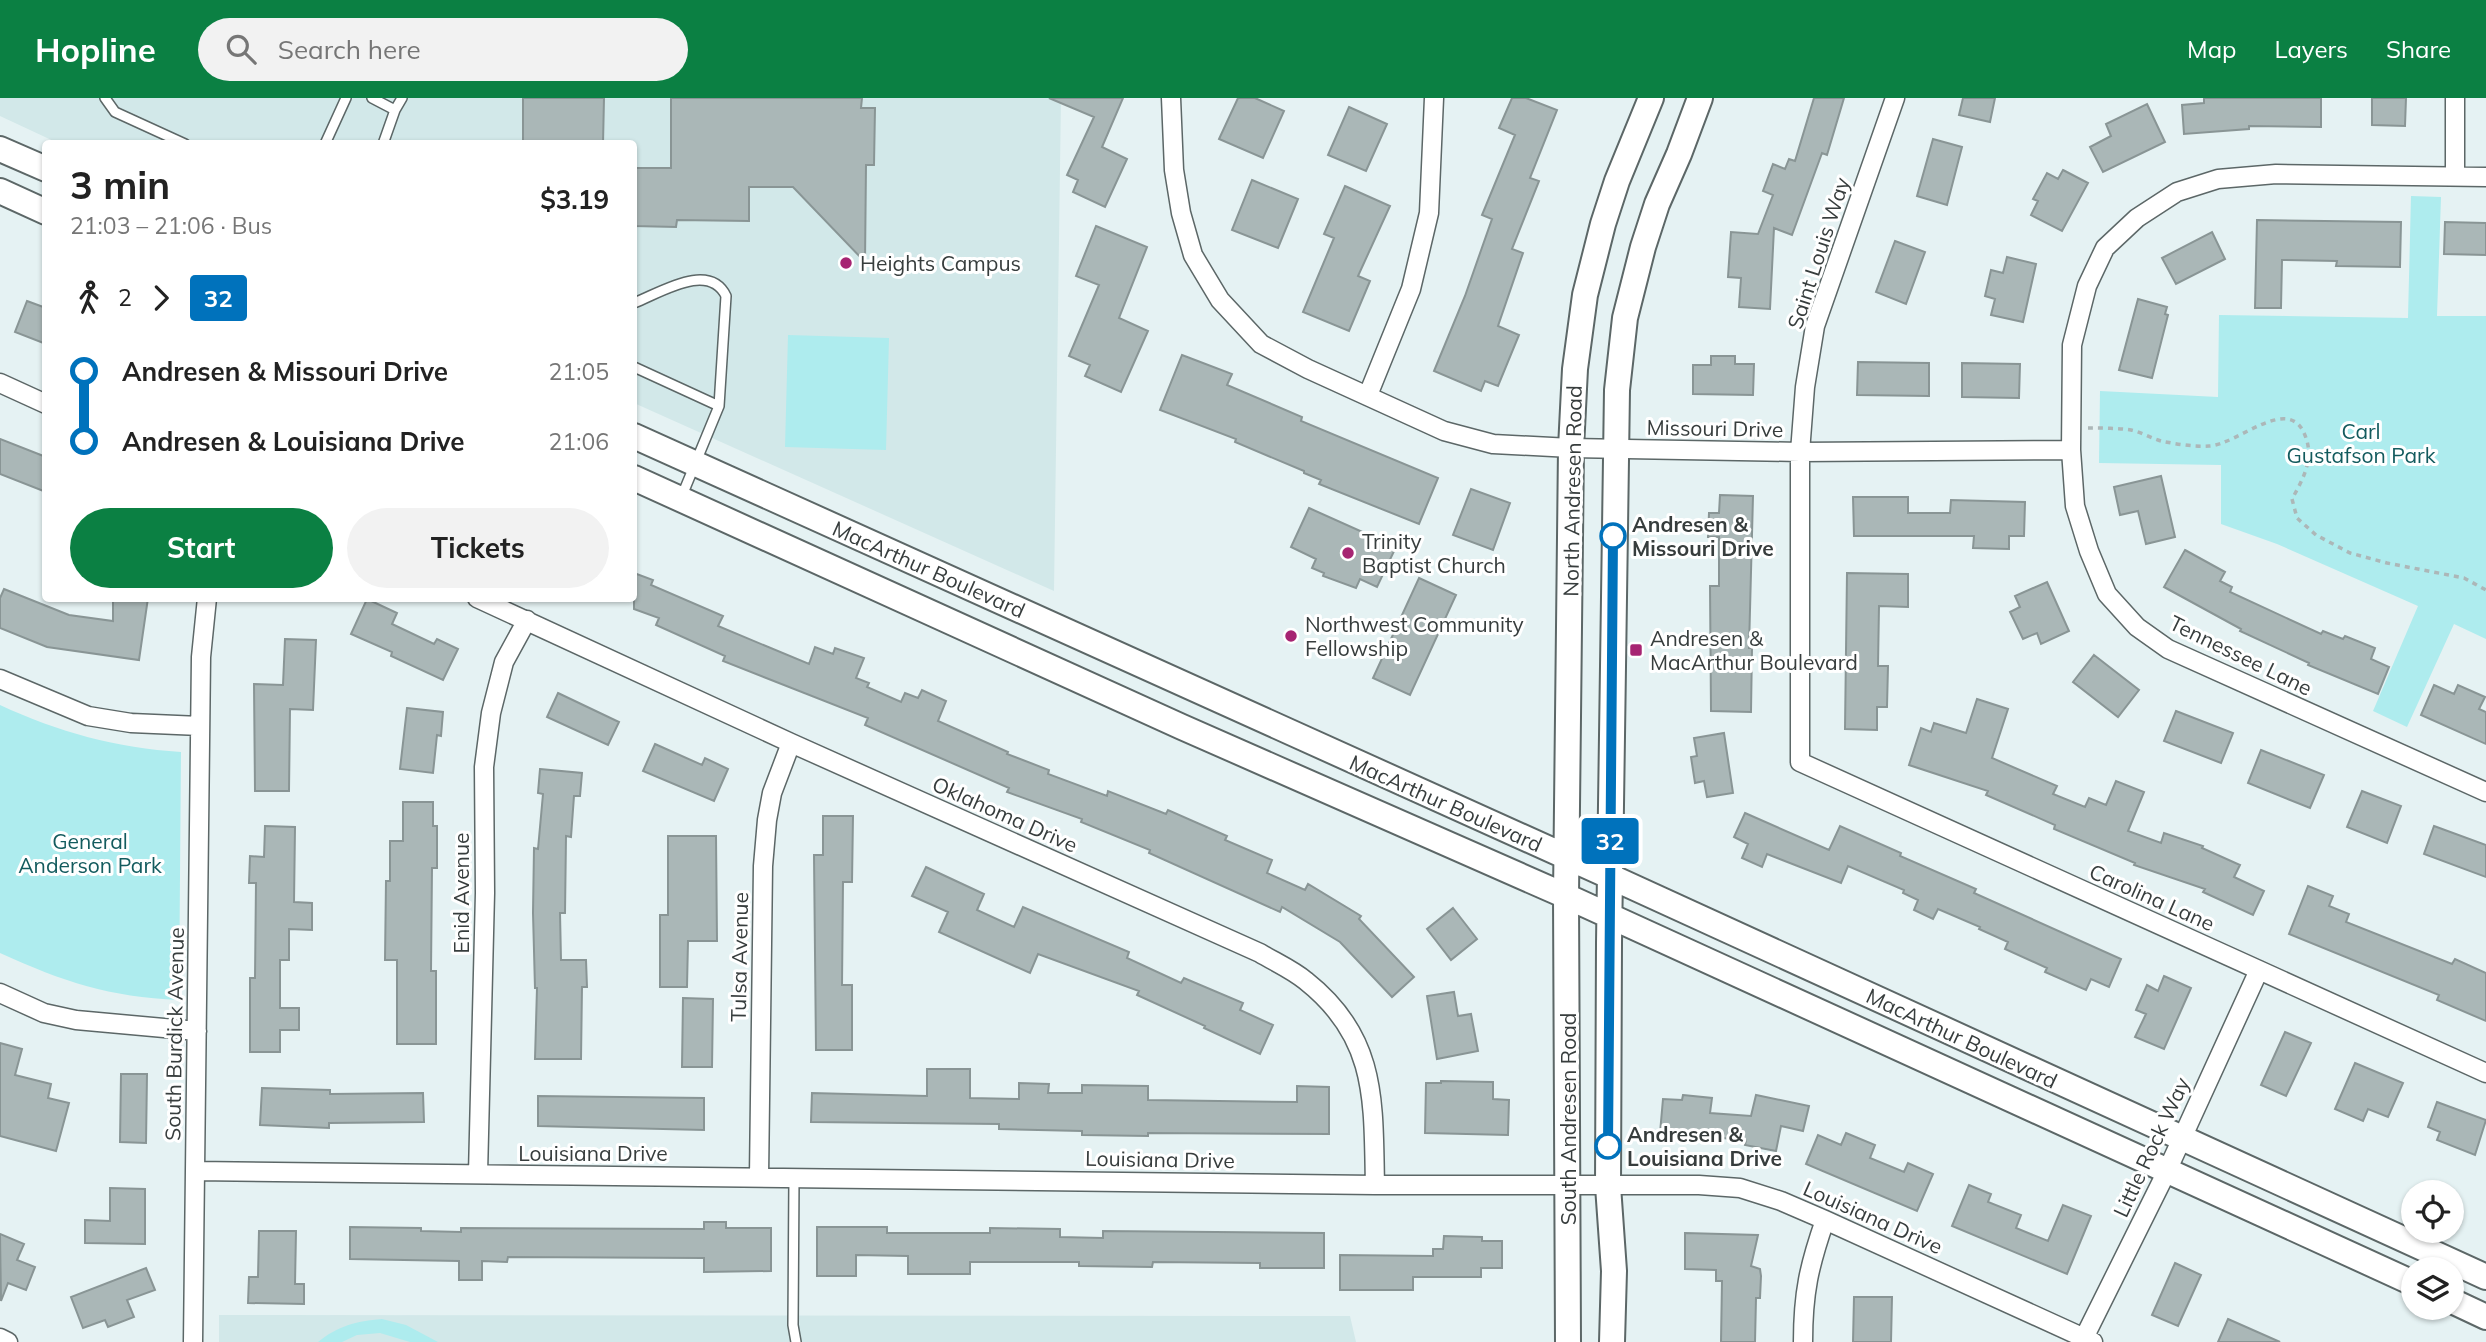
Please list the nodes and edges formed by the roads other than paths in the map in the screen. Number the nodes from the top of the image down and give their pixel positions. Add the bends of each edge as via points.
1 (105, 98) edge
2 (346, 98) edge
3 (372, 98) edge
4 (393, 98) edge
5 (402, 98) edge
6 (1171, 98) edge
7 (1434, 98) edge
8 (1651, 98) edge
9 (1700, 98) edge
10 (1895, 98) edge
11 (2455, 98) edge
12 (395, 110) junction
13 (177, 140) edge
14 (327, 140) edge
15 (384, 140) edge
16 (0, 149) edge
17 (42, 167) edge
18 (2455, 176) junction
19 (2486, 177) edge
20 (0, 191) edge
21 (42, 210) edge
22 (637, 302) edge
23 (637, 368) edge
24 (0, 383) edge
25 (1368, 395) junction
26 (42, 402) edge
27 (719, 406) junction
28 (637, 437) edge
29 (1572, 448) junction
30 (1614, 449) junction
31 (2071, 450) junction
32 (1800, 452) junction
33 (697, 464) junction
34 (637, 479) edge
35 (680, 499) junction
36 (207, 602) edge
37 (486, 602) edge
38 (527, 620) junction
39 (0, 679) edge
40 (201, 726) junction
41 (792, 743) junction
42 (1800, 762) joint
43 (2486, 792) edge
44 (1566, 858) junction
45 (1609, 876) junction
46 (1566, 896) junction
47 (1609, 916) junction
48 (2259, 970) junction
49 (0, 993) edge
50 (197, 1031) junction
51 (2486, 1073) edge
52 (2182, 1139) junction
53 (195, 1171) junction
54 (2167, 1171) junction
55 (478, 1174) junction
56 (759, 1177) junction
57 (794, 1177) junction
58 (1375, 1185) junction
59 (1608, 1185) junction
60 (1569, 1186) junction
61 (1825, 1220) junction
62 (2486, 1277) edge
63 (2401, 1278) edge
64 (2464, 1307) edge
65 (2486, 1317) edge
66 (0, 1338) edge
67 (2086, 1341) edge
68 (8, 1342) edge
69 (193, 1342) edge
70 (796, 1342) edge
71 (1568, 1342) edge
72 (1612, 1342) edge
73 (1803, 1342) edge

1 - 13 lane via 115,111
2 - 14 lane
3 - 12 lane
4 - 12 lane
5 - 12 lane
6 - 25 street, Missouri Drive via 1181,213 1193,255 1220,300 1261,344
7 - 25 street via 1429,213 1411,289
8 - 29 street, North Andresen Road via 1617,181 1585,295 1575,369
9 - 30 street, North Andresen Road via 1657,204 1625,318
10 - 32 street, Saint Louis Way via 1815,326
11 - 18 street
12 - 15 lane
16 - 17 street
18 - 19 street, Tennessee Lane
18 - 31 street, Tennessee Lane via 2276,174 2218,179 2177,192 2137,218 2105,247 2087,286 2072,345
20 - 21 street
22 - 27 lane via 695,279 710,280 722,289 727,304
23 - 27 lane
24 - 26 street
25 - 29 street, Missouri Drive via 1444,431 1493,443
27 - 33 lane
28 - 33 street, MacArthur Boulevard
29 - 30 street, Missouri Drive
29 - 44 street, North Andresen Road
30 - 32 street, Missouri Drive
30 - 45 street, North Andresen Road
31 - 32 street, Missouri Drive
31 - 43 street, Tennessee Lane via 2075,506 2089,551 2107,594 2137,627 2168,649
32 - 42 street, Saint Louis Way
33 - 35 lane
33 - 44 street, MacArthur Boulevard
34 - 35 street, MacArthur Boulevard
35 - 46 street, MacArthur Boulevard
36 - 40 street, South Burdick Avenue
37 - 38 street, Oklahoma Drive
38 - 41 street, Oklahoma Drive
38 - 55 street, Enid Avenue via 504,662 484,767
39 - 40 street via 88,716
40 - 50 street, South Burdick Avenue
41 - 56 street, Tulsa Avenue via 772,793 763,866
41 - 58 street, Oklahoma Drive via 1260,953 1306,980 1338,1011 1362,1051 1371,1084
42 - 48 street, Carolina Lane
44 - 45 street, MacArthur Boulevard
44 - 46 street, North Andresen Road
45 - 47 street, North Andresen Road
45 - 52 street, MacArthur Boulevard
46 - 47 street, MacArthur Boulevard
46 - 60 street, South Andresen Road
47 - 54 street, MacArthur Boulevard
47 - 59 street, South Andresen Road
48 - 51 street, Carolina Lane
48 - 52 street, Little Rock Way
49 - 50 street via 44,1013 76,1020
50 - 53 street, South Burdick Avenue
52 - 54 street, Little Rock Way
52 - 62 street, MacArthur Boulevard
53 - 55 street, Louisiana Drive
53 - 69 street, South Burdick Avenue
54 - 63 street, MacArthur Boulevard
54 - 67 street, Little Rock Way
55 - 56 street, Louisiana Drive
56 - 57 street, Louisiana Drive
57 - 58 street, Louisiana Drive
57 - 70 lane
58 - 60 street, Louisiana Drive
59 - 60 street, Louisiana Drive
59 - 61 street, Louisiana Drive via 1740,1188
59 - 72 street, South Andresen Road via 1614,1270
60 - 71 street, South Andresen Road
61 - 67 street, Louisiana Drive
61 - 73 street via 1803,1300
64 - 65 street
66 - 68 street

